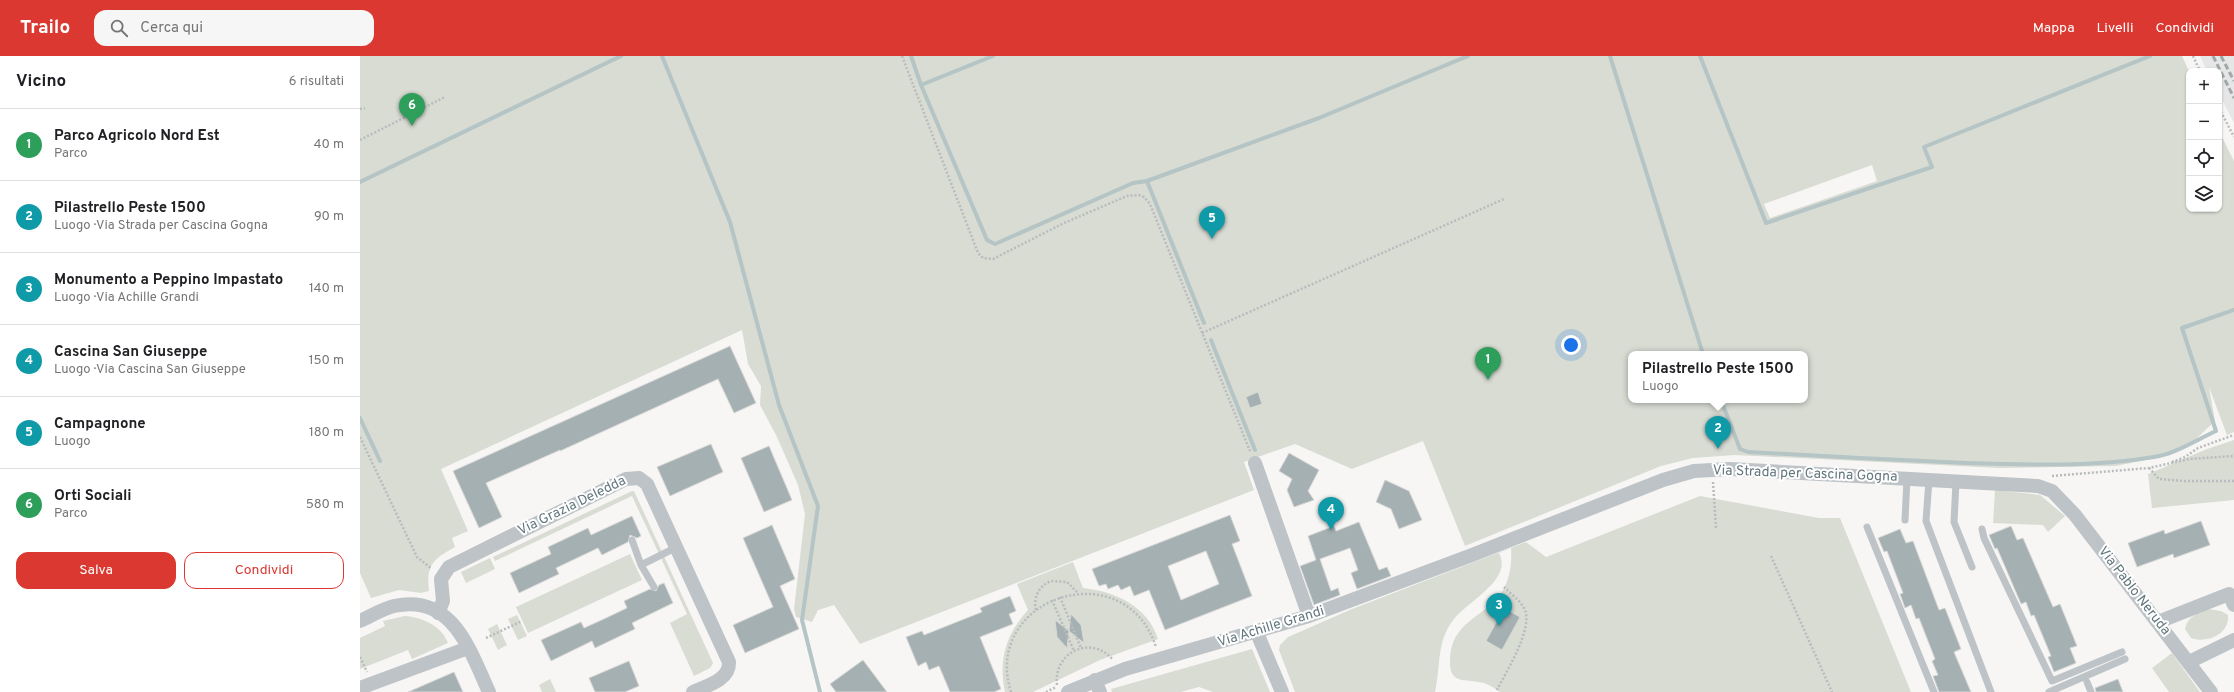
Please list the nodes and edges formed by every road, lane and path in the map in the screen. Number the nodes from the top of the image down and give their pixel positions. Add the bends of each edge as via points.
1 (902, 56) edge
2 (2193, 56) edge
3 (2199, 68) edge
4 (445, 97) dead end
5 (365, 108) dead end
6 (360, 109) edge
7 (2222, 114) edge
8 (2234, 137) edge
9 (360, 140) edge
10 (1504, 199) dead end
11 (1202, 333) junction
12 (2234, 435) edge
13 (360, 437) edge
14 (2234, 456) edge
15 (1255, 462) joint
16 (2164, 464) junction
17 (2149, 468) junction
18 (1712, 470) junction
19 (1906, 479) junction
20 (1928, 480) junction
21 (2234, 481) edge
22 (1956, 482) junction
23 (2038, 486) junction
24 (2054, 493) joint
25 (1905, 520) dead end
26 (1867, 527) dead end
27 (1716, 528) dead end
28 (1982, 529) dead end
29 (632, 540) dead end
30 (677, 548) junction
31 (1472, 555) joint
32 (1771, 556) dead end
33 (641, 565) junction
34 (1972, 567) dead end
35 (443, 575) junction
36 (654, 587) dead end
37 (1504, 587) dead end
38 (1078, 593) junction
39 (1060, 597) junction
40 (1052, 600) junction
41 (2234, 605) edge
42 (1036, 610) junction
43 (438, 614) junction
44 (1310, 616) junction
45 (360, 621) edge
46 (522, 621) dead end
47 (2158, 622) junction
48 (1257, 633) junction
49 (486, 638) dead end
50 (2234, 640) edge
51 (468, 648) junction
52 (1081, 648) junction
53 (1074, 650) junction
54 (1156, 650) dead end
55 (2122, 652) dead end
56 (2125, 659) dead end
57 (1115, 662) dead end
58 (2189, 662) junction
59 (2087, 682) dead end
60 (1098, 686) edge
61 (360, 688) edge
62 (1062, 689) edge
63 (1497, 690) dead end
64 (489, 692) edge
65 (693, 692) edge
66 (1010, 692) edge
67 (1282, 692) edge
68 (1832, 692) edge
69 (1934, 692) edge
70 (1991, 692) edge
71 (2049, 692) edge
72 (2091, 692) edge
73 (2211, 692) edge

1 - 11 path via 980,256 992,259 1064,223 1128,196 1139,195 1150,204
2 - 3 path
4 - 9 path
5 - 6 path
7 - 8 path
10 - 11 path
11 - 15 path
12 - 16 path
13 - 35 path via 416,557
14 - 16 path via 2189,459
15 - 44 street
16 - 17 path
17 - 21 path via 2159,479
17 - 23 path via 2048,476
18 - 19 street, Via Strada per Cascina Gogna via 1822,473
18 - 27 path
18 - 31 street, Via Strada per Cascina Gogna via 1694,471 1663,480
19 - 20 street, Via Strada per Cascina Gogna
19 - 25 lane
20 - 22 street, Via Strada per Cascina Gogna
20 - 70 lane via 1926,521
22 - 23 street, Via Strada per Cascina Gogna
22 - 34 lane via 1954,522
23 - 24 street, Via Strada per Cascina Gogna via 2048,488
24 - 47 street, Via Pablo Neruda via 2075,515
26 - 69 lane
28 - 55 lane via 2052,681
29 - 33 lane
30 - 33 lane
30 - 35 street, Via Grazia Deledda via 647,484 639,478 631,477 450,567
30 - 65 street, Via Grazia Deledda via 729,662 724,677
31 - 44 street, Via Achille Grandi
32 - 68 path
33 - 36 lane
35 - 43 street via 443,601
37 - 63 path via 1522,604 1527,622 1524,634
38 - 39 path
38 - 42 path via 1072,585 1064,581 1048,582 1037,593
38 - 54 path via 1103,596 1126,606 1144,624
39 - 40 path
39 - 52 path
40 - 42 path
40 - 53 path
41 - 47 street via 2229,594
42 - 66 path via 1022,625 1010,647 1007,668
43 - 45 street via 417,606 399,606
43 - 51 street via 456,626
44 - 48 street, Via Achille Grandi
46 - 49 path
47 - 58 street, Via Pablo Neruda
48 - 60 street, Via Achille Grandi via 1125,670
48 - 67 street
50 - 58 street
51 - 61 street
51 - 64 street
52 - 53 path
52 - 57 path via 1098,649
53 - 62 path via 1059,666
56 - 71 lane
58 - 73 street, Via Pablo Neruda
59 - 72 lane
60 - 62 street, Via Achille Grandi

